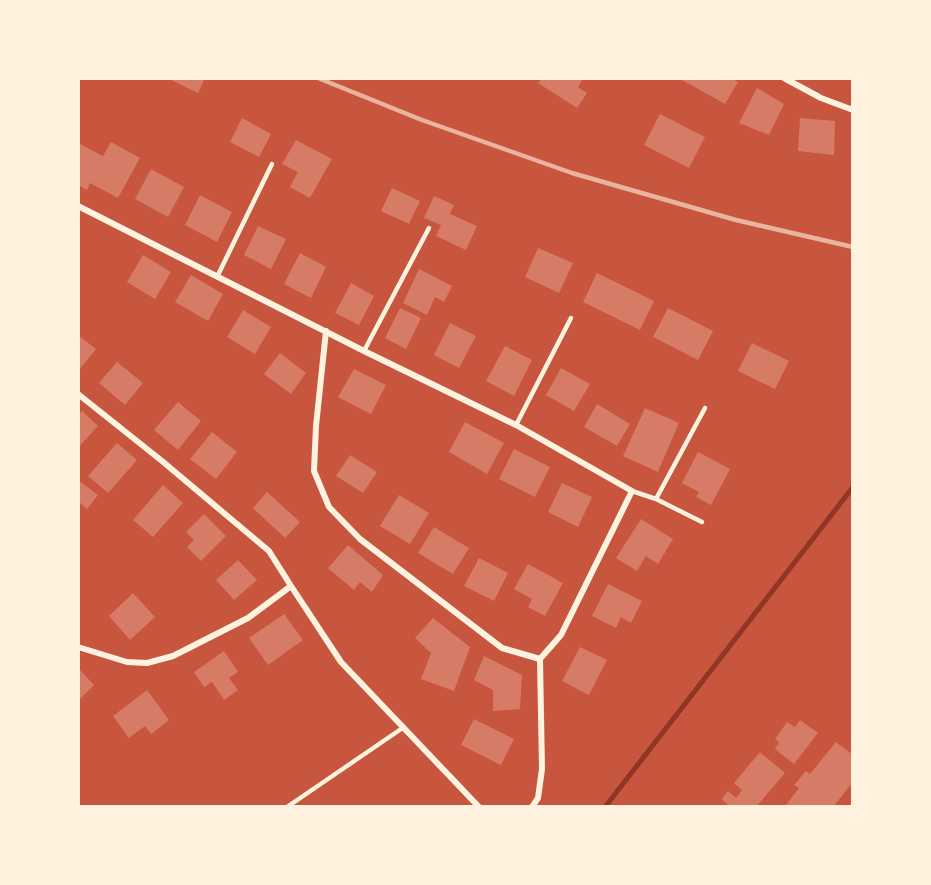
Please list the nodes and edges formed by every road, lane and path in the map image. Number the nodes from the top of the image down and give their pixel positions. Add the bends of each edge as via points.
1 (784, 78) edge
2 (853, 110) edge
3 (272, 164) dead end
4 (78, 206) edge
5 (429, 228) dead end
6 (217, 277) junction
7 (571, 318) dead end
8 (326, 331) junction
9 (364, 351) junction
10 (78, 394) edge
11 (705, 408) dead end
12 (516, 425) junction
13 (632, 491) junction
14 (656, 499) junction
15 (702, 522) dead end
16 (291, 586) junction
17 (78, 647) edge
18 (540, 659) junction
19 (404, 727) junction
20 (287, 807) edge
21 (479, 807) edge
22 (532, 807) edge

1 - 2 street
3 - 6 lane
4 - 6 street
5 - 9 lane
6 - 8 street
7 - 12 lane
8 - 9 street
8 - 18 street via 314,471 329,507 360,539 502,648
9 - 12 street
10 - 16 street via 269,551
11 - 14 lane
12 - 13 street
13 - 14 lane
13 - 18 street via 561,635
14 - 15 lane
16 - 17 street via 248,618 173,656 147,663 127,662
16 - 19 street via 341,662
18 - 22 street via 542,769
19 - 20 lane
19 - 21 street

